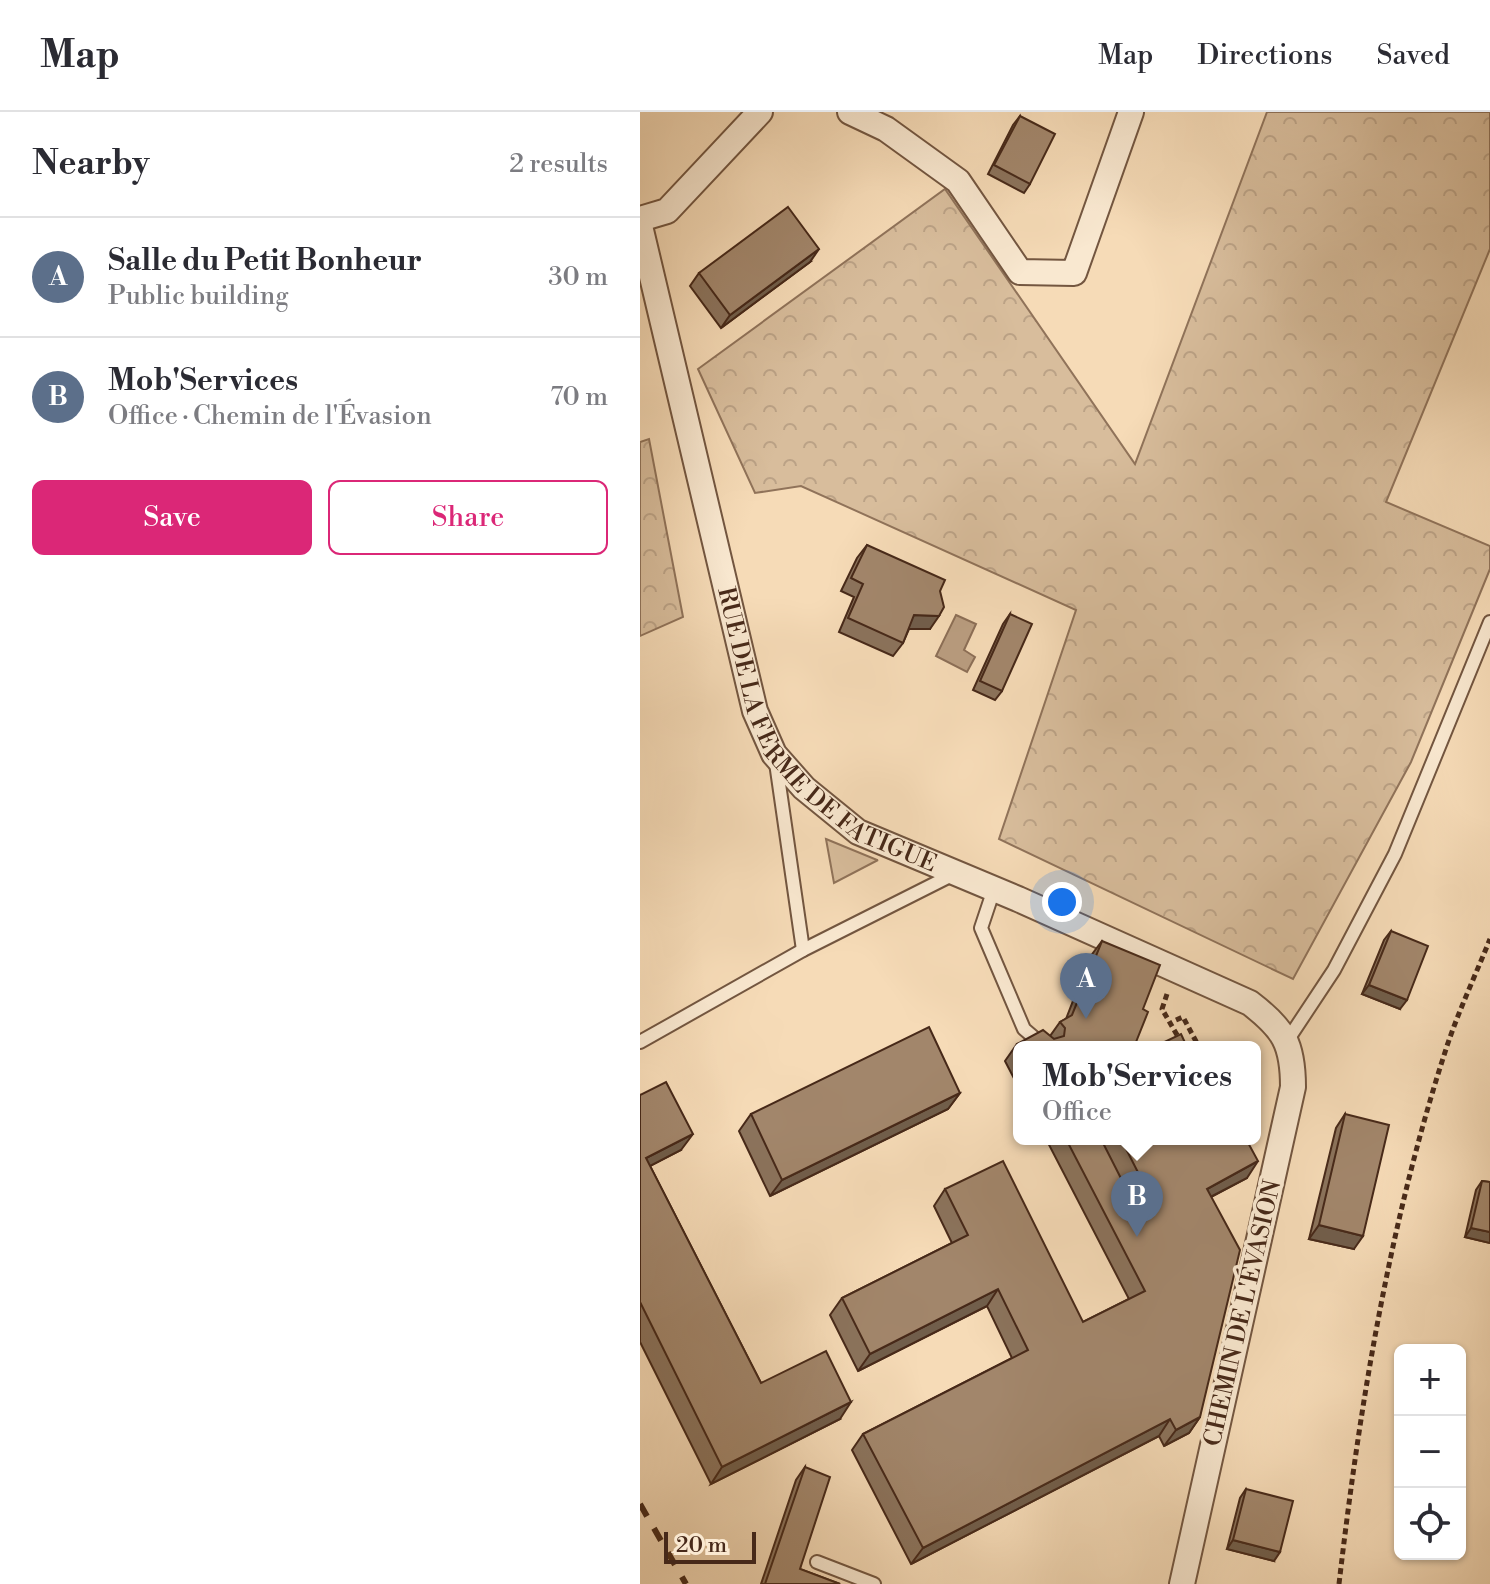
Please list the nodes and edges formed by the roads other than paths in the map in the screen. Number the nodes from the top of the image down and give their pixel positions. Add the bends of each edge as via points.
1 (760, 112) edge
2 (850, 112) edge
3 (1131, 112) edge
4 (640, 219) edge
5 (640, 226) edge
6 (1490, 622) edge
7 (774, 754) junction
8 (956, 873) junction
9 (994, 889) junction
10 (803, 950) junction
11 (1271, 1019) joint
12 (1038, 1041) edge
13 (1287, 1041) junction
14 (640, 1042) edge
15 (817, 1562) dead end
16 (874, 1584) edge
17 (1182, 1584) edge

1 - 4 street via 667,211
2 - 3 street via 886,129 958,181 1020,272 1074,273
5 - 7 street, RUE DE LA FERME DE FATIGUE via 755,711
6 - 13 lane via 1395,854 1334,970
7 - 8 street, RUE DE LA FERME DE FATIGUE via 804,788 858,832
7 - 10 lane
8 - 9 street, RUE DE LA FERME DE FATIGUE
8 - 10 lane
9 - 11 street, RUE DE LA FERME DE FATIGUE via 1250,1003
9 - 12 lane via 981,928 1024,1029
10 - 14 lane
11 - 13 street, CHEMIN DE L'ÉVASION
13 - 17 street, CHEMIN DE L'ÉVASION via 1293,1087
15 - 16 lane

